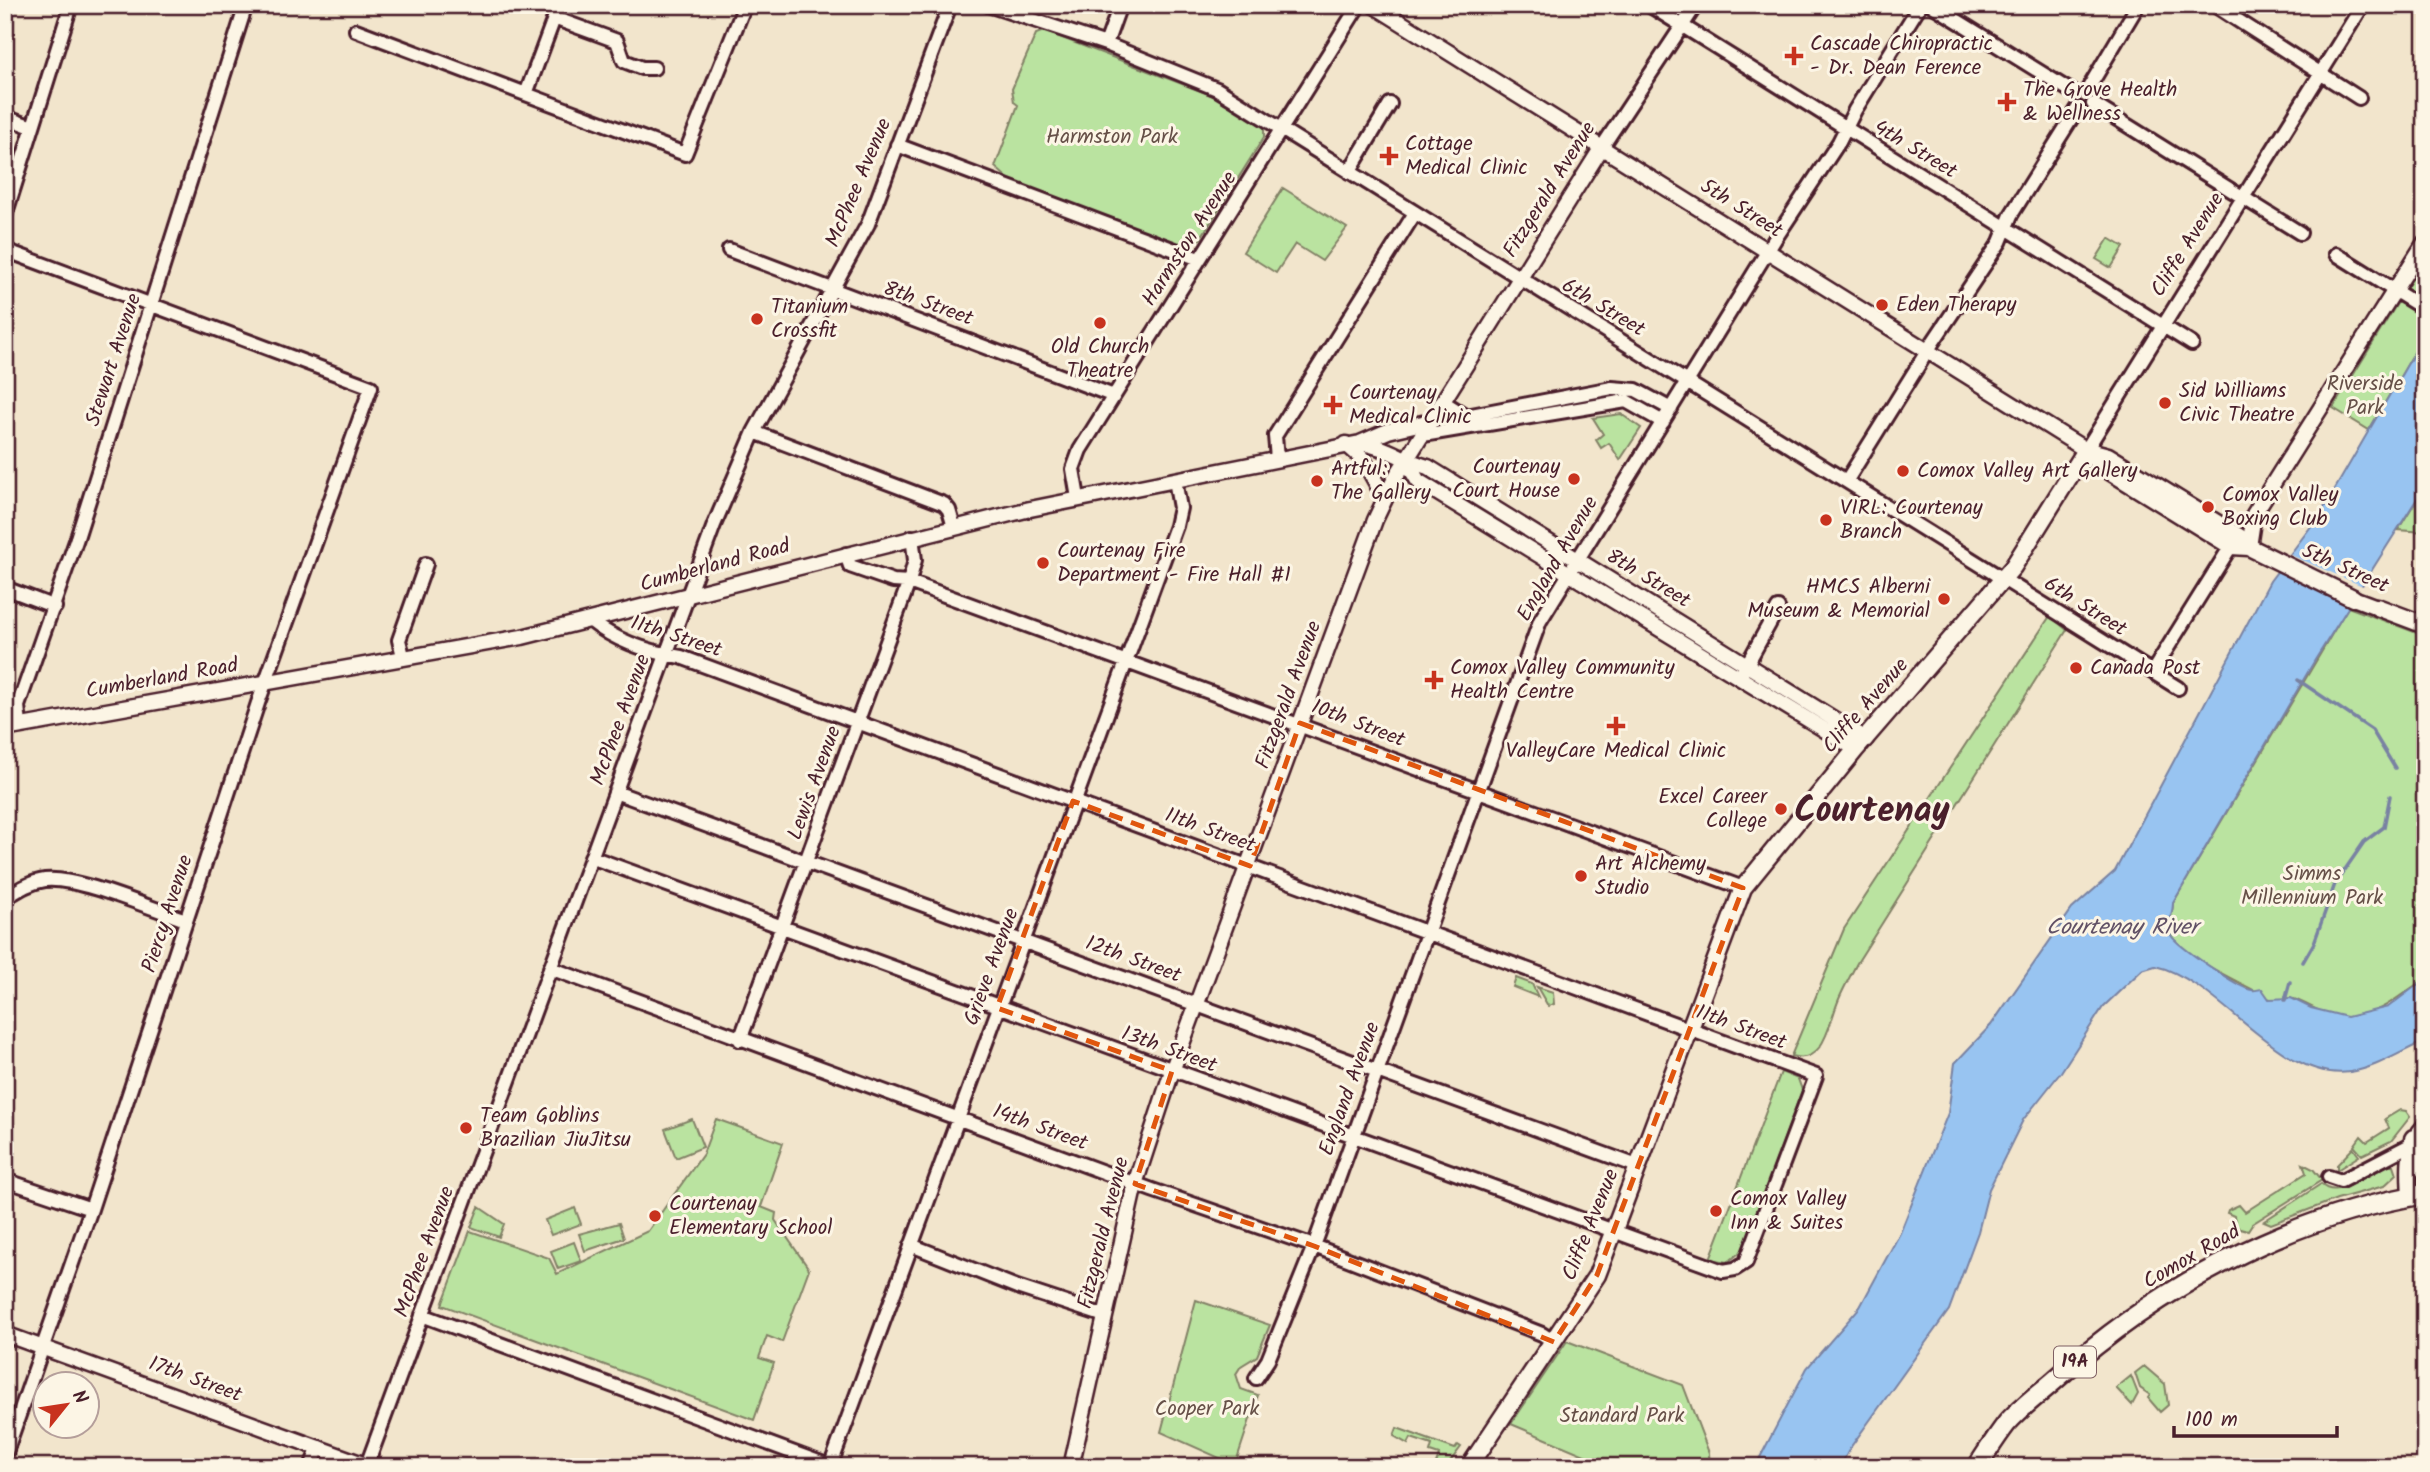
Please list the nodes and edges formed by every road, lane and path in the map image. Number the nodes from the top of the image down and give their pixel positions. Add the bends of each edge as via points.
1 (71, 5) edge
2 (246, 5) edge
3 (745, 5) edge
4 (950, 5) edge
5 (988, 5) edge
6 (1120, 5) edge
7 (1359, 5) edge
8 (1373, 5) edge
9 (1650, 5) edge
10 (1696, 5) edge
11 (1920, 5) edge
12 (1932, 5) edge
13 (2138, 5) edge
14 (2214, 5) edge
15 (2363, 5) edge
16 (556, 11) edge
17 (1681, 27) junction
18 (356, 30) dead end
19 (1106, 44) junction
20 (654, 68) dead end
21 (2321, 74) junction
22 (2088, 89) junction
23 (2074, 93) junction
24 (526, 94) junction
25 (2359, 98) dead end
26 (1390, 104) dead end
27 (2093, 104) junction
28 (2078, 108) junction
29 (5, 117) edge
30 (32, 127) junction
31 (1845, 130) junction
32 (1283, 131) junction
33 (897, 145) junction
34 (1602, 147) junction
35 (1349, 172) junction
36 (9, 186) edge
37 (2243, 198) junction
38 (1415, 213) junction
39 (5, 216) edge
40 (2007, 228) junction
41 (2300, 233) dead end
42 (2425, 242) edge
43 (5, 250) edge
44 (729, 250) dead end
45 (1768, 251) junction
46 (2336, 254) dead end
47 (1199, 259) junction
48 (1519, 279) junction
49 (832, 290) junction
50 (2395, 290) junction
51 (151, 305) junction
52 (2421, 307) dead end
53 (2162, 326) junction
54 (2192, 344) dead end
55 (1927, 350) junction
56 (1688, 382) junction
57 (1114, 396) junction
58 (1442, 401) junction
59 (1671, 409) junction
60 (1431, 421) junction
61 (1663, 422) junction
62 (754, 432) junction
63 (1423, 435) junction
64 (1353, 444) junction
65 (2086, 450) junction
66 (1277, 459) junction
67 (1406, 461) junction
68 (2103, 467) junction
69 (1175, 480) junction
70 (1847, 480) junction
71 (2066, 483) junction
72 (1384, 497) junction
73 (1078, 498) junction
74 (954, 527) junction
75 (912, 537) junction
76 (2231, 546) junction
77 (2256, 550) junction
78 (846, 554) junction
79 (426, 564) dead end
80 (1573, 566) junction
81 (2003, 579) junction
82 (909, 582) junction
83 (5, 588) edge
84 (688, 594) junction
85 (2353, 598) joint
86 (55, 607) junction
87 (2377, 607) joint
88 (1778, 608) dead end
89 (591, 621) junction
90 (2425, 625) edge
91 (666, 655) junction
92 (403, 656) junction
93 (1126, 660) junction
94 (1746, 663) junction
95 (2153, 671) junction
96 (1740, 677) junction
97 (268, 682) junction
98 (2178, 688) dead end
99 (858, 722) junction
100 (1300, 723) junction
101 (13, 727) edge
102 (1861, 744) junction
103 (1479, 791) junction
104 (615, 792) junction
105 (1073, 801) junction
106 (591, 857) junction
107 (806, 862) junction
108 (1250, 866) junction
109 (1743, 888) junction
110 (5, 898) edge
111 (186, 920) junction
112 (781, 929) junction
113 (1428, 933) junction
114 (1023, 942) junction
115 (550, 968) junction
116 (1199, 1004) junction
117 (997, 1008) junction
118 (1688, 1028) junction
119 (740, 1040) junction
120 (1376, 1069) junction
121 (1172, 1071) junction
122 (957, 1118) junction
123 (2417, 1136) edge
124 (1353, 1138) junction
125 (1637, 1166) junction
126 (2425, 1170) edge
127 (2329, 1177) dead end
128 (5, 1180) edge
129 (1135, 1184) junction
130 (2418, 1195) edge
131 (91, 1209) junction
132 (1614, 1232) junction
133 (911, 1245) junction
134 (1314, 1246) junction
135 (1735, 1269) joint
136 (422, 1315) junction
137 (1105, 1316) junction
138 (5, 1334) edge
139 (1555, 1342) junction
140 (44, 1348) junction
141 (1256, 1378) dead end
142 (319, 1447) junction
143 (5, 1455) edge
144 (369, 1466) edge
145 (831, 1466) edge
146 (311, 1467) edge
147 (1071, 1467) edge
148 (1469, 1467) edge
149 (1977, 1467) edge

1 - 30 street
2 - 51 street, Stewart Avenue
3 - 24 street via 685,154
4 - 33 street, McPhee Avenue
5 - 19 street, 6th Street
6 - 19 street
7 - 32 street, Harmston Avenue
8 - 34 street, 5th Street
9 - 17 street, 4th Street
10 - 17 street, Fitzgerald Avenue
11 - 31 street, England Avenue
12 - 23 street
13 - 22 street
14 - 21 street
15 - 21 street, Cliffe Avenue
16 - 20 street via 617,41 624,61
16 - 24 street
17 - 31 street, 4th Street
17 - 34 street, Fitzgerald Avenue
18 - 24 street
19 - 32 street, 6th Street via 1217,89
21 - 25 street
21 - 37 street, Cliffe Avenue
22 - 23 street
22 - 27 street
23 - 28 street
26 - 35 street
27 - 28 street
27 - 37 street
28 - 40 street
29 - 30 street
30 - 36 street
31 - 40 street, 4th Street
31 - 45 street, England Avenue
32 - 35 street, 6th Street
32 - 47 street, Harmston Avenue
33 - 47 street
33 - 49 street, McPhee Avenue via 868,224
34 - 45 street, 5th Street
34 - 48 street, Fitzgerald Avenue
35 - 38 street, 6th Street
36 - 39 street
37 - 41 street
37 - 53 street, Cliffe Avenue
38 - 48 street, 6th Street
38 - 66 street via 1275,436
40 - 53 street, 4th Street
40 - 55 street
42 - 50 street
43 - 51 street
44 - 49 street, 8th Street
45 - 55 street, 5th Street
45 - 56 street, England Avenue
46 - 50 street
47 - 57 street, Harmston Avenue
48 - 56 street, 6th Street
48 - 58 street, Fitzgerald Avenue
49 - 57 street, 8th Street
49 - 62 street, McPhee Avenue
50 - 52 street
50 - 77 street via 2251,521
51 - 86 street, Stewart Avenue
51 - 97 street, Piercy Avenue via 371,387
53 - 54 street, 4th Street
53 - 65 street, Cliffe Avenue
55 - 65 street, 5th Street
55 - 70 street
56 - 59 street, England Avenue
56 - 70 street, 6th Street
57 - 73 street, Harmston Avenue via 1076,458 1073,469
58 - 59 street via 1466,415 1612,388 1636,390
58 - 60 street, Fitzgerald Avenue
59 - 61 street, England Avenue
60 - 63 street, Fitzgerald Avenue
60 - 64 street, Cumberland Road via 1388,430
61 - 63 street via 1626,401
61 - 80 street, England Avenue
62 - 74 street via 944,504
62 - 84 street, McPhee Avenue
63 - 67 street, Fitzgerald Avenue
64 - 66 street, Cumberland Road
64 - 67 street, 8th Street via 1385,448
64 - 72 street
65 - 68 main road, 5th Street
65 - 71 main road, Cliffe Avenue
65 - 77 main road, 5th Street via 2120,463
66 - 69 street, Cumberland Road
67 - 72 street, Fitzgerald Avenue
67 - 80 street, 8th Street via 1418,481
68 - 71 main road
68 - 76 main road, 5th Street
69 - 73 street, Cumberland Road
69 - 93 street, Grieve Avenue via 1179,517
70 - 81 street, 6th Street
71 - 81 main road, Cliffe Avenue
72 - 100 street, Fitzgerald Avenue
73 - 74 street, Cumberland Road
74 - 75 street, Cumberland Road
75 - 78 street, Cumberland Road
75 - 82 street, Lewis Avenue via 915,560
76 - 77 main road, 5th Street
76 - 95 street
77 - 85 main road, 5th Street
78 - 82 street, 10th Street via 850,566
78 - 84 street, Cumberland Road
79 - 92 street via 399,640
80 - 94 street, 8th Street
80 - 96 street, 8th Street
80 - 103 street, England Avenue via 1540,621
81 - 95 street, 6th Street
81 - 102 main road, Cliffe Avenue
82 - 93 street, 10th Street
82 - 99 street, Lewis Avenue
83 - 86 street
84 - 89 street, Cumberland Road
84 - 91 street, McPhee Avenue
85 - 87 street, 5th Street
86 - 101 street, Stewart Avenue
87 - 90 main road, 5th Street
88 - 94 street
89 - 91 street, 11th Street via 609,636
89 - 92 street, Cumberland Road
91 - 99 street, 11th Street
91 - 104 street, McPhee Avenue
92 - 97 street, Cumberland Road
93 - 100 street, 10th Street
93 - 105 street, Grieve Avenue
94 - 96 street
94 - 102 street, 8th Street
95 - 98 street, 6th Street
96 - 102 street, 8th Street
97 - 101 street, Cumberland Road
97 - 111 street, Piercy Avenue
99 - 105 street, 11th Street
99 - 107 street, Lewis Avenue
100 - 103 street, 10th Street
100 - 108 street, Fitzgerald Avenue
102 - 109 main road, Cliffe Avenue
103 - 109 street, 10th Street
103 - 113 street, England Avenue
104 - 106 street, McPhee Avenue
104 - 107 street, 12th Street
105 - 108 street, 11th Street
105 - 114 street, Grieve Avenue
106 - 112 street, 13th Street
106 - 115 street, McPhee Avenue
107 - 112 street, Lewis Avenue
107 - 114 street, 12th Street
108 - 113 street, 11th Street
108 - 116 street, Fitzgerald Avenue
109 - 118 main road, Cliffe Avenue
110 - 111 street via 27,885 68,881
111 - 131 street, Piercy Avenue
112 - 117 street, 13th Street
112 - 119 street, Lewis Avenue
113 - 118 street, 11th Street
113 - 120 street, England Avenue
114 - 116 street, 12th Street
114 - 117 street, Grieve Avenue
115 - 119 street, 14th Street
115 - 136 street, McPhee Avenue
116 - 120 street, 12th Street
116 - 121 street, Fitzgerald Avenue
117 - 121 street, 13th Street
117 - 122 street, Grieve Avenue
118 - 125 main road, Cliffe Avenue
118 - 135 street, 11th Street via 1816,1076 1746,1262
119 - 122 street, 14th Street
120 - 124 street, England Avenue
120 - 125 street, 12th Street
121 - 124 street, 13th Street
121 - 129 street, Fitzgerald Avenue
122 - 129 street, 14th Street
122 - 133 street, Grieve Avenue
123 - 126 main road via 2417,1156
123 - 127 street via 2341,1181
123 - 130 street, Comox Road
124 - 132 street, 13th Street
124 - 134 street, England Avenue
125 - 132 main road, Cliffe Avenue
128 - 131 street
129 - 134 street, 14th Street
129 - 137 street, Fitzgerald Avenue
130 - 149 main road, Comox Road / 19A via 2339,1213 2273,1237 2147,1309 2079,1358 2008,1422
131 - 140 street, Piercy Avenue
132 - 135 street, 13th Street via 1723,1271
132 - 139 main road, Cliffe Avenue via 1591,1288
133 - 137 street
133 - 145 street, Grieve Avenue
134 - 139 street, 14th Street
134 - 141 street, England Avenue via 1268,1360
136 - 144 street, McPhee Avenue
136 - 145 street
137 - 147 street, Fitzgerald Avenue
138 - 140 street, 17th Street
139 - 148 main road, Cliffe Avenue
140 - 142 street, 17th Street
140 - 143 street, Piercy Avenue
142 - 144 street, 17th Street
142 - 146 street

